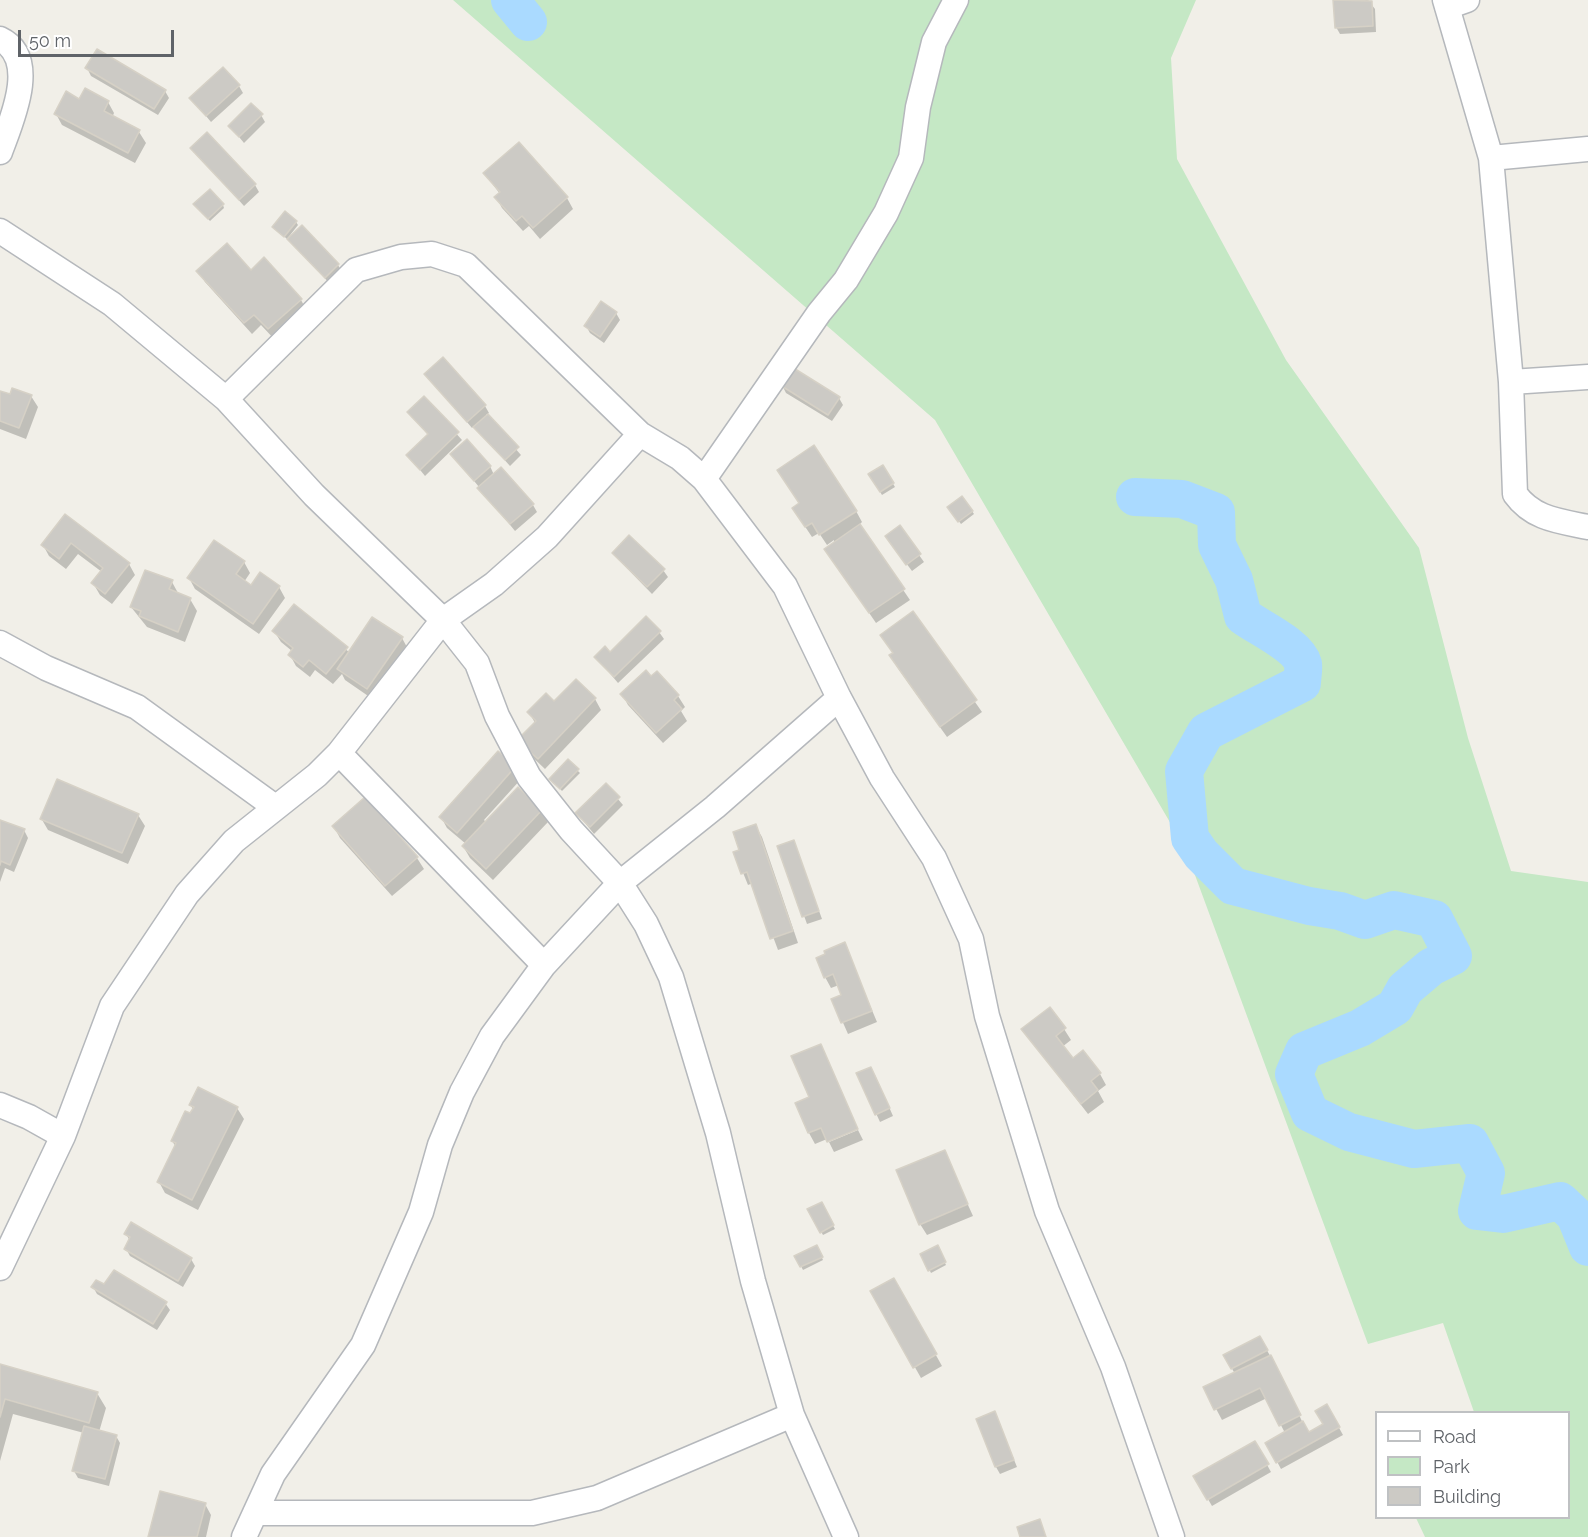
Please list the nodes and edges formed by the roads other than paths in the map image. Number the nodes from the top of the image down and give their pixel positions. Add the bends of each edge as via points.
1 (956, 0) edge
2 (1453, 2) edge
3 (0, 39) edge
4 (1588, 149) edge
5 (0, 152) edge
6 (1491, 158) junction
7 (0, 231) edge
8 (1588, 377) edge
9 (1511, 382) junction
10 (226, 399) junction
11 (640, 434) junction
12 (704, 479) junction
13 (1588, 526) edge
14 (443, 620) junction
15 (0, 644) edge
16 (839, 698) junction
17 (339, 753) junction
18 (275, 807) junction
19 (620, 884) junction
20 (544, 965) junction
21 (0, 1105) edge
22 (63, 1136) junction
23 (0, 1268) edge
24 (792, 1415) junction
25 (255, 1514) junction
26 (244, 1537) edge
27 (846, 1537) edge
28 (1172, 1537) edge

1 - 12 street via 934,42 918,107 911,158 886,213 846,280
2 - 6 street
3 - 5 street via 8,43 22,70 19,99
4 - 6 street
6 - 9 street
7 - 10 street via 112,304
8 - 9 street
9 - 13 street via 1515,494 1525,507 1546,519
10 - 11 street via 356,270 401,257 432,254 466,265
10 - 14 street via 314,495
11 - 12 street via 680,458
11 - 14 street via 547,537 494,584
12 - 16 street via 786,586
14 - 17 street
14 - 19 street via 477,663 497,716 530,777
15 - 18 street via 137,707
16 - 19 street
16 - 28 street via 882,778 934,858 971,939 987,1016 1047,1211 1113,1367
17 - 18 street
17 - 20 street
18 - 22 street via 234,841 188,894 112,1006
19 - 20 street
19 - 24 street via 646,924 671,977 718,1133 753,1281
20 - 25 street via 492,1036 462,1092 440,1145 422,1212 363,1345 273,1474
21 - 22 street
22 - 23 street
24 - 25 street via 597,1498 532,1513
24 - 27 street
25 - 26 street

